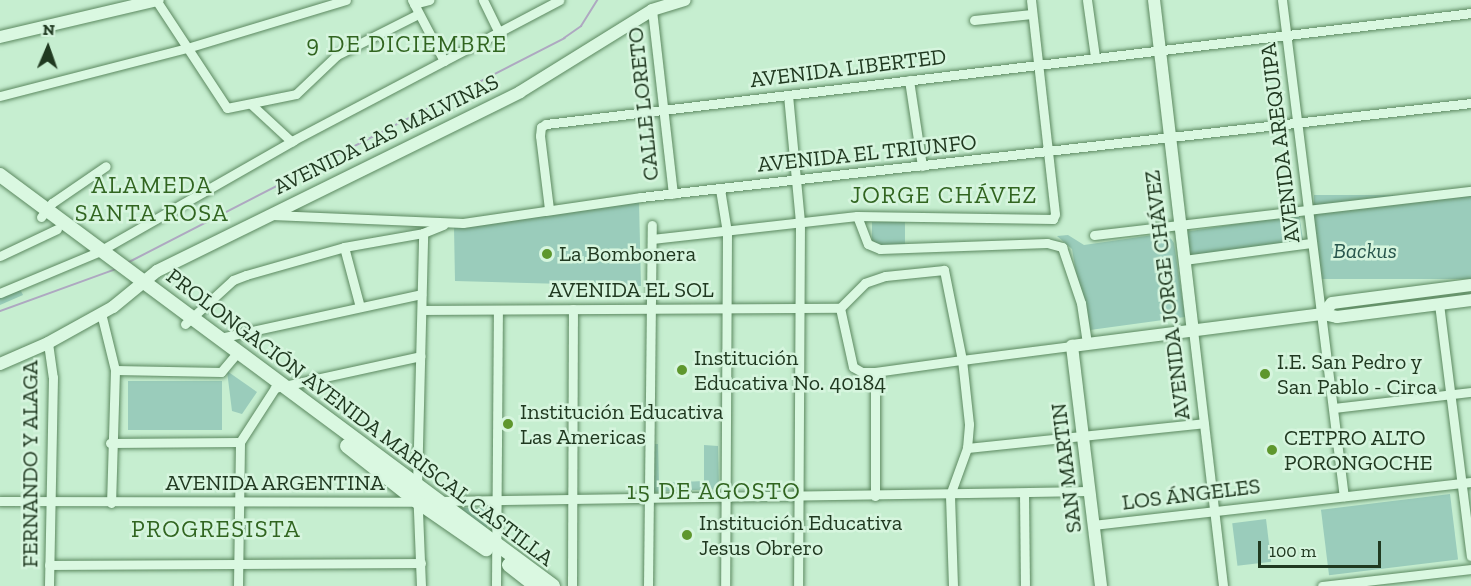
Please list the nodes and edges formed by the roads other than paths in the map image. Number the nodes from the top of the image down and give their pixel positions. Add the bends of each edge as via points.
1 (157, 0) edge
2 (346, 0) edge
3 (429, 0) edge
4 (483, 0) edge
5 (559, 0) edge
6 (684, 0) edge
7 (1031, 0) edge
8 (1087, 0) edge
9 (1154, 0) edge
10 (1282, 0) edge
11 (413, 2) edge
12 (652, 10) junction
13 (1471, 13) edge
14 (418, 14) junction
15 (1032, 14) junction
16 (974, 20) dead end
17 (499, 33) junction
18 (1287, 36) junction
19 (0, 37) edge
20 (187, 48) junction
21 (1160, 48) junction
22 (1095, 57) junction
23 (444, 61) junction
24 (1037, 64) junction
25 (909, 80) junction
26 (788, 95) junction
27 (0, 96) edge
28 (1471, 103) edge
29 (252, 105) junction
30 (662, 110) junction
31 (1298, 123) junction
32 (1170, 138) junction
33 (292, 142) junction
34 (1047, 152) junction
35 (105, 166) dead end
36 (922, 166) junction
37 (0, 175) edge
38 (797, 180) junction
39 (0, 186) edge
40 (720, 189) junction
41 (1471, 191) edge
42 (673, 194) junction
43 (549, 209) junction
44 (1308, 210) junction
45 (43, 213) junction
46 (267, 215) junction
47 (857, 216) junction
48 (800, 221) junction
49 (445, 224) junction
50 (652, 225) dead end
51 (1180, 225) junction
52 (57, 229) junction
53 (727, 232) junction
54 (423, 233) junction
55 (1094, 235) dead end
56 (652, 239) junction
57 (1311, 243) junction
58 (344, 246) junction
59 (98, 252) junction
60 (0, 256) edge
61 (1184, 260) junction
62 (135, 280) junction
63 (1471, 285) edge
64 (0, 293) edge
65 (421, 294) junction
66 (1471, 300) edge
67 (1439, 304) junction
68 (360, 307) junction
69 (801, 308) junction
70 (840, 308) junction
71 (573, 309) junction
72 (726, 309) junction
73 (422, 310) junction
74 (498, 310) junction
75 (651, 312) junction
76 (101, 313) junction
77 (1323, 314) junction
78 (188, 321) junction
79 (1192, 330) junction
80 (220, 338) junction
81 (48, 343) junction
82 (1087, 343) junction
83 (1072, 346) junction
84 (235, 355) junction
85 (421, 356) junction
86 (962, 360) junction
87 (0, 364) edge
88 (115, 370) junction
89 (875, 372) junction
90 (280, 387) junction
91 (1471, 392) edge
92 (1451, 394) junction
93 (1334, 408) junction
94 (1204, 423) junction
95 (1083, 437) junction
96 (240, 442) junction
97 (110, 443) junction
98 (967, 448) junction
99 (1466, 482) edge
100 (417, 487) junction
101 (1089, 491) junction
102 (1024, 493) junction
103 (950, 495) junction
104 (875, 496) junction
105 (1344, 496) junction
106 (798, 498) junction
107 (647, 499) junction
108 (724, 499) junction
109 (572, 500) junction
110 (0, 501) edge
111 (436, 501) junction
112 (496, 501) junction
113 (238, 502) junction
114 (418, 502) junction
115 (49, 503) junction
116 (111, 503) junction
117 (1214, 511) junction
118 (1094, 525) junction
119 (496, 551) junction
120 (1471, 556) edge
121 (421, 563) junction
122 (49, 565) junction
123 (238, 565) junction
124 (1471, 569) edge
125 (1351, 584) edge
126 (50, 586) edge
127 (238, 586) edge
128 (420, 586) edge
129 (496, 586) edge
130 (536, 586) edge
131 (553, 586) edge
132 (572, 586) edge
133 (648, 586) edge
134 (725, 586) edge
135 (798, 586) edge
136 (953, 586) edge
137 (1025, 586) edge
138 (1101, 586) edge
139 (1223, 586) edge
140 (1323, 586) edge

1 - 19 street
1 - 20 street
2 - 20 street
3 - 11 street
4 - 17 street
5 - 17 street
6 - 12 street, AVENIDA LAS MALVINAS
7 - 15 street
8 - 22 street
9 - 21 street, AVENIDA JORGE CHÁVEZ
10 - 18 street, AVENIDA AREQUIPA
11 - 14 street
12 - 30 street, CALLE LORETO
12 - 46 street, AVENIDA LAS MALVINAS via 520,92
13 - 18 street, AVENIDA LIBERTED
14 - 23 street
14 - 29 street via 344,51 296,94
15 - 16 street
15 - 24 street
17 - 23 street
18 - 21 street, AVENIDA LIBERTED
18 - 31 street, AVENIDA AREQUIPA
20 - 27 street
20 - 29 street via 227,108
21 - 22 street, AVENIDA LIBERTED
21 - 32 street, AVENIDA JORGE CHÁVEZ
22 - 24 street, AVENIDA LIBERTED
23 - 33 street
24 - 25 street, AVENIDA LIBERTED
24 - 34 street
25 - 26 street, AVENIDA LIBERTED
25 - 36 street
26 - 30 street, AVENIDA LIBERTED
26 - 38 street
28 - 31 street, AVENIDA EL TRIUNFO
29 - 33 street
30 - 42 street, CALLE LORETO
30 - 43 street, AVENIDA LIBERTED via 541,127
31 - 32 street, AVENIDA EL TRIUNFO
31 - 44 street, AVENIDA AREQUIPA
32 - 34 street, AVENIDA EL TRIUNFO
32 - 51 street, AVENIDA JORGE CHÁVEZ
33 - 59 street
34 - 36 street, AVENIDA EL TRIUNFO
34 - 47 street via 1053,219
35 - 45 street
36 - 38 street, AVENIDA EL TRIUNFO
37 - 45 main road
38 - 40 street, AVENIDA EL TRIUNFO
38 - 48 street
39 - 45 main road
40 - 42 street, AVENIDA EL TRIUNFO
40 - 53 street
41 - 44 street
42 - 43 street, AVENIDA EL TRIUNFO
43 - 49 street, AVENIDA EL TRIUNFO
44 - 51 street
44 - 57 street, AVENIDA AREQUIPA
45 - 52 main road
45 - 59 main road
46 - 49 street, AVENIDA EL TRIUNFO
46 - 62 street, AVENIDA LAS MALVINAS
47 - 48 street
47 - 82 street via 868,244 880,249 1047,243 1066,250
48 - 53 street
48 - 69 street
49 - 54 street
50 - 56 street
51 - 55 street
51 - 61 street, AVENIDA JORGE CHÁVEZ
52 - 59 main road
52 - 60 street
53 - 56 street
53 - 72 street
54 - 58 street
54 - 65 street
56 - 75 street
57 - 61 street
57 - 77 street, AVENIDA AREQUIPA
58 - 68 street
58 - 78 street via 233,280
59 - 62 main road, PROLONGACIÓN AVENIDA MARISCAL CASTILLA
59 - 64 street
61 - 79 street, AVENIDA JORGE CHÁVEZ
62 - 76 street, AVENIDA LAS MALVINAS
62 - 78 main road, PROLONGACIÓN AVENIDA MARISCAL CASTILLA
63 - 77 street via 1332,303
65 - 68 street
65 - 73 street
66 - 67 street
67 - 77 street via 1336,317
67 - 92 street
68 - 80 street
69 - 70 street, AVENIDA EL SOL
69 - 72 street, AVENIDA EL SOL
69 - 106 street
70 - 86 street via 865,283 885,276 944,270
70 - 89 street via 853,367
71 - 74 street, AVENIDA EL SOL
71 - 75 street, AVENIDA EL SOL
71 - 109 street
72 - 75 street, AVENIDA EL SOL
72 - 108 street
73 - 74 street, AVENIDA EL SOL
73 - 85 street
74 - 112 street
75 - 107 street
76 - 81 street, AVENIDA LAS MALVINAS
76 - 88 street
77 - 79 street
77 - 93 street, AVENIDA AREQUIPA
78 - 80 main road, PROLONGACIÓN AVENIDA MARISCAL CASTILLA
78 - 84 main road, PROLONGACIÓN AVENIDA MARISCAL CASTILLA
79 - 82 street
79 - 94 street, AVENIDA JORGE CHÁVEZ
80 - 84 main road, PROLONGACIÓN AVENIDA MARISCAL CASTILLA
81 - 87 street, AVENIDA LAS MALVINAS
81 - 115 street, FERNANDO Y ALAGA via 53,377
82 - 83 street
83 - 86 street
83 - 95 street, SAN MARTIN
84 - 88 street via 221,372
84 - 90 main road, PROLONGACIÓN AVENIDA MARISCAL CASTILLA
85 - 90 street
85 - 100 street
86 - 89 street
86 - 98 street via 969,424
88 - 97 street
89 - 104 street
90 - 96 street
90 - 100 main road, PROLONGACIÓN AVENIDA MARISCAL CASTILLA
90 - 114 main road, PROLONGACIÓN AVENIDA MARISCAL CASTILLA
91 - 92 street
92 - 93 street
92 - 99 street
93 - 105 street, AVENIDA AREQUIPA
94 - 95 street
94 - 117 street, AVENIDA JORGE CHÁVEZ
95 - 98 street
95 - 101 street, SAN MARTIN
96 - 97 street
96 - 113 street
97 - 116 street
98 - 103 street
99 - 105 street, LOS ÁNGELES
99 - 120 street
100 - 111 main road, PROLONGACIÓN AVENIDA MARISCAL CASTILLA
100 - 114 street
101 - 102 street, AVENIDA ARGENTINA
101 - 118 street, SAN MARTIN
102 - 103 street, AVENIDA ARGENTINA
102 - 137 street
103 - 104 street, AVENIDA ARGENTINA
103 - 136 street
104 - 106 street, AVENIDA ARGENTINA
105 - 117 street, LOS ÁNGELES
106 - 108 street, AVENIDA ARGENTINA
106 - 135 street
107 - 108 street, AVENIDA ARGENTINA
107 - 109 street, AVENIDA ARGENTINA
107 - 133 street
108 - 134 street
109 - 112 street, AVENIDA ARGENTINA
109 - 132 street
110 - 115 street, AVENIDA ARGENTINA
111 - 112 street, AVENIDA ARGENTINA
111 - 114 street, AVENIDA ARGENTINA
111 - 119 main road, PROLONGACIÓN AVENIDA MARISCAL CASTILLA
112 - 119 street
113 - 114 street, AVENIDA ARGENTINA
113 - 116 street, AVENIDA ARGENTINA
113 - 123 street
114 - 119 main road, PROLONGACIÓN AVENIDA MARISCAL CASTILLA
114 - 121 street
115 - 116 street, AVENIDA ARGENTINA
115 - 122 street, FERNANDO Y ALAGA
117 - 118 street, LOS ÁNGELES
117 - 139 street, AVENIDA JORGE CHÁVEZ
118 - 138 street, SAN MARTIN
119 - 129 street
119 - 130 main road, PROLONGACIÓN AVENIDA MARISCAL CASTILLA
119 - 131 main road, PROLONGACIÓN AVENIDA MARISCAL CASTILLA
121 - 123 street
121 - 128 street
122 - 123 street
122 - 126 street, FERNANDO Y ALAGA
123 - 127 street
124 - 125 street
125 - 140 street

